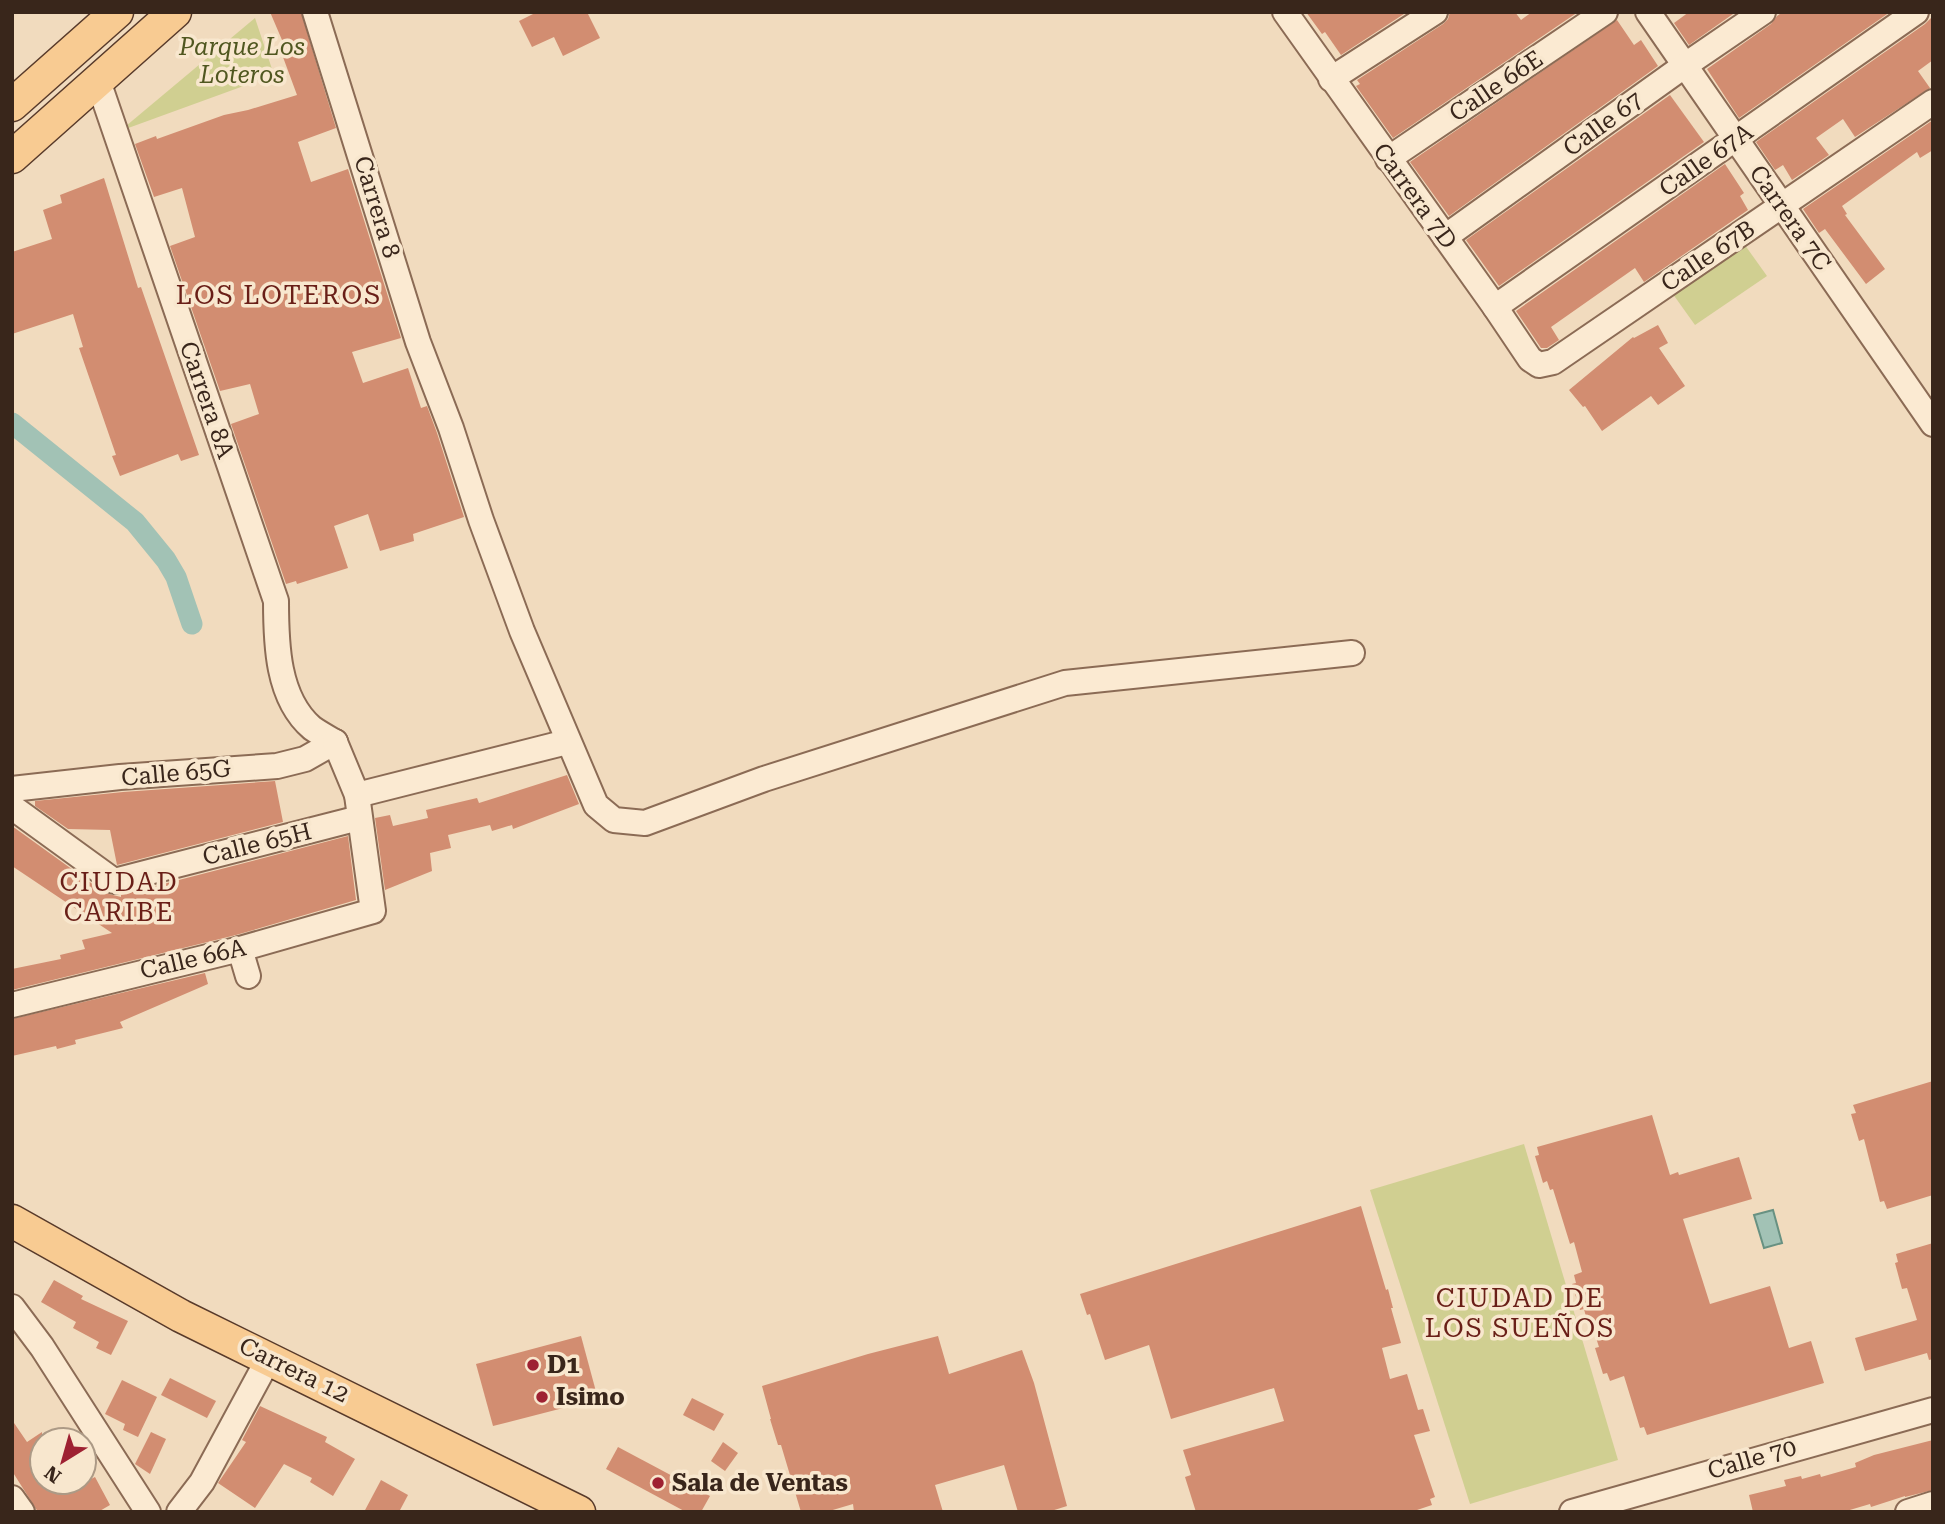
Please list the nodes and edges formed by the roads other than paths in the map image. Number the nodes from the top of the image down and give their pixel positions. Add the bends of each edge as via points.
1 (117, 12) edge
2 (175, 12) edge
3 (315, 12) edge
4 (1435, 12) edge
5 (1605, 12) edge
6 (1648, 12) edge
7 (1763, 12) edge
8 (1916, 12) edge
9 (1287, 13) edge
10 (1684, 66) junction
11 (1331, 79) junction
12 (98, 81) junction
13 (1933, 102) edge
14 (12, 104) edge
15 (1736, 140) junction
16 (12, 157) edge
17 (1388, 159) junction
18 (1782, 206) junction
19 (1445, 237) junction
20 (1495, 307) junction
21 (1553, 362) joint
22 (1933, 424) edge
23 (1352, 653) dead end
24 (335, 742) junction
25 (567, 743) junction
26 (12, 789) edge
27 (358, 806) junction
28 (12, 807) edge
29 (240, 949) junction
30 (248, 976) dead end
31 (12, 1005) edge
32 (12, 1221) edge
33 (12, 1307) edge
34 (269, 1358) junction
35 (1933, 1410) edge
36 (12, 1498) edge
37 (1933, 1504) edge
38 (22, 1512) edge
39 (148, 1512) edge
40 (179, 1512) edge
41 (579, 1512) edge
42 (1572, 1512) edge
43 (1908, 1512) edge

1 - 14 main road
2 - 12 main road
3 - 25 street, Carrera 8 via 418,342
4 - 11 street
5 - 17 street, Calle 66E
6 - 10 street, Carrera 7C
7 - 10 street, Calle 67
8 - 15 street, Calle 67A
9 - 11 street, Carrera 7D
10 - 15 street, Carrera 7C
10 - 19 street, Calle 67
11 - 17 street, Carrera 7D
12 - 16 main road
12 - 24 street, Carrera 8A via 276,601 283,679 312,727
13 - 18 street, Calle 67B
15 - 18 street, Carrera 7C
15 - 20 street, Calle 67A
17 - 19 street, Carrera 7D
18 - 21 street, Calle 67B
18 - 22 street, Carrera 7C
19 - 20 street, Carrera 7D
20 - 21 street, Carrera 7D via 1530,359 1539,365
23 - 25 street, Carrera 8 via 1065,683 764,779 646,823 614,820 596,805
24 - 26 street, Calle 65G via 305,759 277,766
24 - 27 street
25 - 27 street, Calle 65H
27 - 28 street, Calle 65H via 114,881
27 - 29 street, Calle 66A via 373,911
29 - 30 street
29 - 31 street, Calle 66A
32 - 34 main road, Carrera 12 via 181,1316
33 - 39 street
34 - 40 street via 202,1482
34 - 41 main road, Carrera 12
35 - 42 street, Calle 70
36 - 38 street
37 - 43 street

